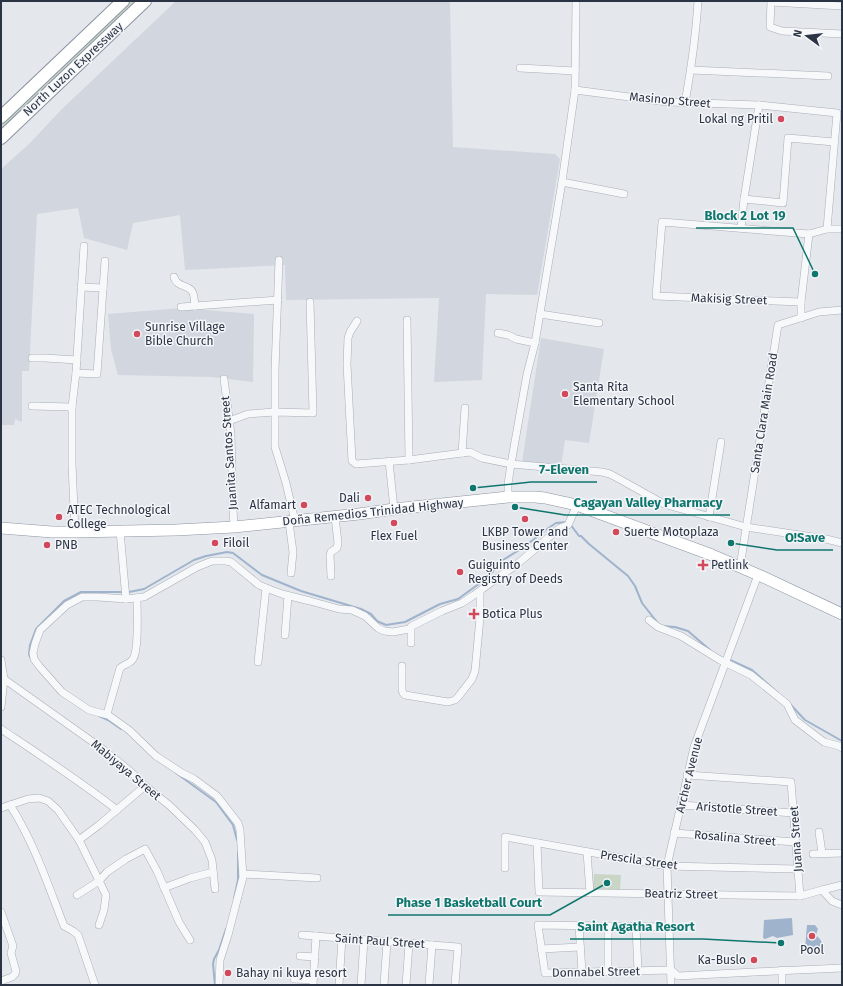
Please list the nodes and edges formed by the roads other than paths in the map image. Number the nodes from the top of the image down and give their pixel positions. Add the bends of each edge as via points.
1 (123, 1) edge
2 (145, 1) edge
3 (576, 1) edge
4 (698, 1) edge
5 (767, 1) edge
6 (842, 6) edge
7 (842, 34) edge
8 (520, 68) dead end
9 (691, 70) junction
10 (575, 71) junction
11 (828, 76) dead end
12 (575, 90) junction
13 (685, 103) junction
14 (759, 105) junction
15 (1, 117) edge
16 (1, 138) edge
17 (834, 142) junction
18 (562, 182) junction
19 (624, 194) dead end
20 (744, 199) junction
21 (741, 228) junction
22 (827, 229) junction
23 (842, 229) edge
24 (809, 234) junction
25 (84, 246) dead end
26 (279, 260) dead end
27 (105, 261) dead end
28 (174, 277) dead end
29 (81, 287) junction
30 (103, 288) junction
31 (278, 300) junction
32 (310, 302) dead end
33 (801, 302) junction
34 (195, 306) junction
35 (182, 307) dead end
36 (842, 310) edge
37 (540, 314) junction
38 (801, 318) junction
39 (407, 320) dead end
40 (358, 321) dead end
41 (599, 323) dead end
42 (498, 333) dead end
43 (535, 343) junction
44 (32, 358) dead end
45 (77, 360) junction
46 (76, 373) junction
47 (224, 379) dead end
48 (32, 406) dead end
49 (72, 407) junction
50 (465, 408) dead end
51 (275, 412) junction
52 (229, 421) junction
53 (721, 442) dead end
54 (462, 453) junction
55 (409, 460) junction
56 (388, 461) junction
57 (511, 464) junction
58 (508, 497) junction
59 (577, 505) junction
60 (394, 510) junction
61 (335, 517) junction
62 (709, 517) junction
63 (292, 521) junction
64 (234, 527) junction
65 (746, 527) junction
66 (1, 528) edge
67 (120, 531) junction
68 (75, 532) junction
69 (842, 543) edge
70 (740, 567) junction
71 (290, 572) dead end
72 (758, 575) junction
73 (331, 576) dead end
74 (266, 588) junction
75 (480, 591) junction
76 (288, 596) junction
77 (126, 597) junction
78 (137, 598) junction
79 (842, 614) edge
80 (649, 620) dead end
81 (411, 626) junction
82 (284, 635) dead end
83 (411, 643) dead end
84 (1, 660) edge
85 (258, 662) dead end
86 (726, 663) junction
87 (402, 666) dead end
88 (3, 679) edge
89 (1, 707) edge
90 (107, 714) junction
91 (1, 729) edge
92 (842, 748) edge
93 (687, 775) junction
94 (145, 786) junction
95 (680, 805) junction
96 (10, 806) junction
97 (1, 808) edge
98 (117, 810) junction
99 (794, 813) junction
100 (819, 832) dead end
101 (674, 833) junction
102 (78, 840) junction
103 (795, 842) junction
104 (537, 843) junction
105 (587, 852) junction
106 (822, 853) junction
107 (842, 853) edge
108 (813, 854) dead end
109 (667, 866) junction
110 (504, 868) dead end
111 (798, 869) junction
112 (213, 872) junction
113 (243, 874) junction
114 (317, 878) dead end
115 (99, 881) junction
116 (842, 885) edge
117 (164, 888) junction
118 (215, 890) dead end
119 (822, 890) junction
120 (590, 893) junction
121 (77, 894) dead end
122 (668, 894) junction
123 (800, 896) junction
124 (842, 904) edge
125 (1, 912) edge
126 (99, 926) dead end
127 (579, 926) junction
128 (608, 926) junction
129 (636, 926) junction
130 (669, 927) junction
131 (302, 935) dead end
132 (316, 936) junction
133 (342, 938) junction
134 (190, 940) dead end
135 (364, 940) junction
136 (387, 942) junction
137 (409, 944) junction
138 (432, 945) junction
139 (580, 947) junction
140 (542, 949) junction
141 (300, 956) dead end
142 (315, 957) junction
143 (842, 968) edge
144 (671, 970) junction
145 (782, 970) junction
146 (638, 971) junction
147 (582, 972) junction
148 (608, 972) junction
149 (294, 979) dead end
150 (1, 981) edge
151 (313, 983) edge
152 (95, 985) edge
153 (219, 985) edge
154 (339, 985) edge
155 (361, 985) edge
156 (384, 985) edge
157 (406, 985) edge
158 (429, 985) edge
159 (455, 985) edge
160 (671, 985) edge
161 (782, 985) edge

1 - 15 highway, North Luzon Expressway
2 - 16 highway, North Luzon Expressway
3 - 10 street
4 - 9 street
5 - 6 street
5 - 7 street via 772,29
8 - 10 street
9 - 11 street
9 - 13 street
10 - 12 street
12 - 13 street, Masinop Street
12 - 18 street
13 - 14 street, Masinop Street
14 - 17 street, Masinop Street via 837,113
14 - 20 street
17 - 20 street via 788,138 783,203
17 - 22 street
18 - 19 street
18 - 37 street
20 - 21 street
21 - 24 street
21 - 33 street, Makisig Street via 662,222 656,296
22 - 23 street
22 - 24 street
24 - 33 street
25 - 29 street
26 - 31 street
27 - 30 street
28 - 34 street via 177,283 191,290
29 - 30 street
29 - 45 street
30 - 46 street via 97,374
31 - 34 street
31 - 51 street
32 - 51 street via 313,413
33 - 38 street
34 - 35 street
36 - 38 street, Santa Clara Main Road via 819,312
37 - 41 street
37 - 43 street
38 - 65 street, Santa Clara Main Road via 778,325
39 - 55 street
40 - 56 street via 348,338 352,461 356,464
42 - 43 street
43 - 57 street
44 - 45 street
45 - 46 street
46 - 49 street
47 - 52 street, Juanita Santos Street
48 - 49 street
49 - 68 street
50 - 54 street
51 - 52 street via 248,414
51 - 63 street via 275,447 286,483
52 - 64 street, Juanita Santos Street
53 - 62 street
54 - 55 street
54 - 57 street via 470,452 482,458
55 - 56 street
56 - 60 street
57 - 58 street
57 - 62 street via 610,474 664,504
58 - 59 highway, Doña Remedios Trinidad Highway via 545,498
58 - 60 highway, Doña Remedios Trinidad Highway
59 - 70 highway, Doña Remedios Trinidad Highway
59 - 75 street via 568,525 560,528 515,566
60 - 61 highway, Doña Remedios Trinidad Highway
61 - 63 highway, Doña Remedios Trinidad Highway
61 - 73 street via 338,544 330,555
62 - 65 street
63 - 64 highway, Doña Remedios Trinidad Highway
63 - 71 street via 293,552
64 - 67 highway, Doña Remedios Trinidad Highway
65 - 69 street
65 - 70 street, Santa Clara Main Road
66 - 68 highway, Doña Remedios Trinidad Highway
67 - 68 highway, Doña Remedios Trinidad Highway
67 - 77 street
70 - 72 highway, Doña Remedios Trinidad Highway
72 - 79 highway, Doña Remedios Trinidad Highway
72 - 86 street, Archer Avenue
74 - 76 street
74 - 78 street via 231,562 212,561 144,597
74 - 85 street
75 - 81 street via 462,603
75 - 87 street via 475,671 458,698 448,702 405,695 402,690
76 - 81 street via 352,610 365,616 384,631 393,632
76 - 82 street
77 - 78 street
77 - 90 street via 82,597 66,605 40,630 33,653 38,666 62,692 90,710
78 - 90 street via 134,658 120,668
80 - 86 street
81 - 83 street
84 - 88 street
86 - 92 street via 751,675 774,693 787,704 795,720 824,742
86 - 93 street, Archer Avenue via 694,747
88 - 89 street
88 - 94 street, Mabiyaya Street via 104,750
90 - 113 street via 129,730 156,756 217,796 238,823
91 - 98 street
93 - 95 street, Archer Avenue
93 - 99 street, Juana Street via 791,782
94 - 98 street
94 - 112 street, Mabiyaya Street via 169,805 205,842 212,860
95 - 99 street, Aristotle Street
95 - 101 street, Archer Avenue
96 - 97 street
96 - 102 street via 28,799 40,798 48,801 58,810
96 - 152 street via 30,841 64,926 78,935
98 - 102 street
99 - 103 street, Juana Street
100 - 106 street
101 - 103 street, Rosalina Street
101 - 109 street, Archer Avenue
102 - 115 street
103 - 111 street, Juana Street
104 - 105 street, Prescila Street
104 - 110 street, Prescila Street via 505,837
104 - 120 street, Beatriz Street via 539,892
105 - 109 street, Prescila Street
105 - 120 street
106 - 107 street
106 - 108 street
109 - 111 street, Prescila Street
109 - 122 street, Archer Avenue
111 - 123 street, Juana Street
112 - 117 street
112 - 118 street, Mabiyaya Street
113 - 114 street
113 - 153 street via 220,960
115 - 117 street via 107,872 144,849
115 - 121 street
115 - 126 street via 106,895
116 - 119 street, Beatriz Street
117 - 134 street
119 - 123 street, Beatriz Street
119 - 124 street via 832,901
120 - 122 street, Beatriz Street
122 - 123 street, Beatriz Street
122 - 130 street, Archer Avenue
125 - 150 street via 13,946 11,953 16,971
127 - 128 street
127 - 139 street
127 - 140 street, Donnabel Street via 538,925
128 - 129 street
128 - 148 street
129 - 130 street
129 - 146 street
130 - 144 street, Archer Avenue
131 - 132 street, Saint Paul Street
132 - 133 street, Saint Paul Street
132 - 142 street
133 - 135 street, Saint Paul Street
133 - 154 street
135 - 136 street, Saint Paul Street
135 - 155 street
136 - 137 street, Saint Paul Street
136 - 156 street
137 - 138 street, Saint Paul Street
137 - 157 street
138 - 158 street
138 - 159 street, Saint Paul Street via 458,947
139 - 140 street
139 - 147 street
140 - 147 street, Donnabel Street via 545,973
141 - 142 street
142 - 151 street
143 - 145 street, Donnabel Street
144 - 145 street, Donnabel Street via 678,976
144 - 146 street, Donnabel Street
144 - 160 street, Archer Avenue
145 - 161 street
146 - 148 street, Donnabel Street
147 - 148 street, Donnabel Street
149 - 151 street

